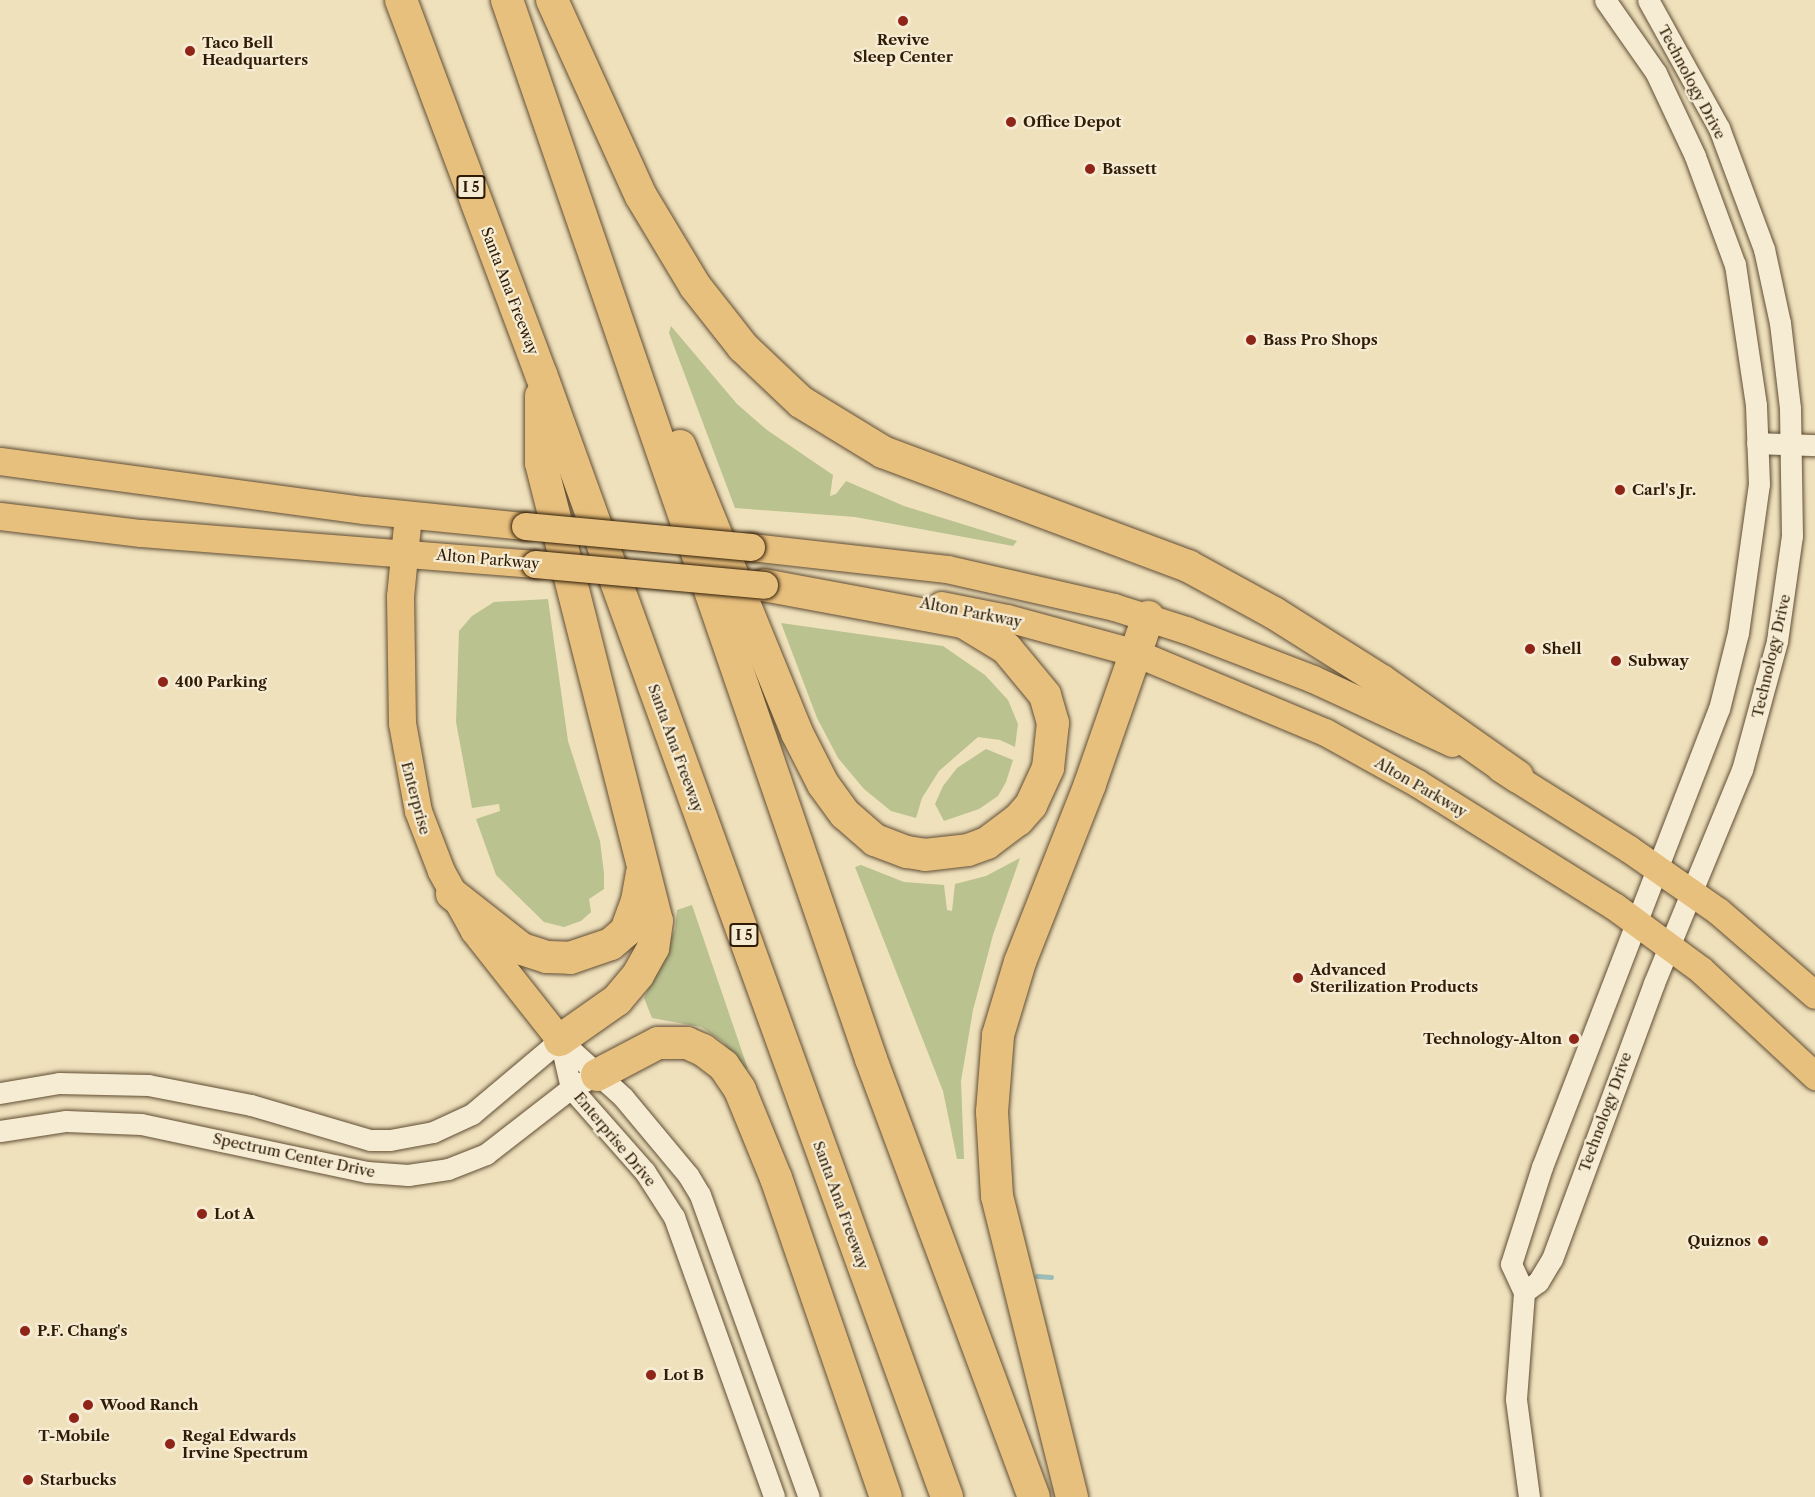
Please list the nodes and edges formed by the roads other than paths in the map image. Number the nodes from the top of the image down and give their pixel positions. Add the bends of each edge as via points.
1 (401, 0) edge
2 (507, 0) edge
3 (552, 0) edge
4 (1605, 0) edge
5 (1648, 0) edge
6 (527, 63) junction
7 (541, 374) junction
8 (1757, 443) junction
9 (1792, 444) junction
10 (1815, 445) edge
11 (0, 461) edge
12 (408, 515) junction
13 (0, 516) edge
14 (404, 551) junction
15 (764, 585) junction
16 (1148, 617) junction
17 (1136, 653) junction
18 (1518, 777) junction
19 (643, 862) junction
20 (1658, 869) junction
21 (452, 894) junction
22 (1693, 894) junction
23 (1637, 923) junction
24 (1669, 947) junction
25 (1815, 995) edge
26 (560, 1040) junction
27 (1815, 1076) edge
28 (584, 1081) junction
29 (0, 1093) edge
30 (0, 1131) edge
31 (1524, 1292) junction
32 (774, 1497) edge
33 (809, 1497) edge
34 (886, 1497) edge
35 (946, 1497) edge
36 (1034, 1497) edge
37 (1072, 1497) edge
38 (1529, 1497) edge

1 - 7 highway, Santa Ana Freeway / I 5
2 - 6 highway
3 - 18 highway via 641,196 695,286 742,347 801,402 884,452 1188,566 1274,613 1382,681
4 - 8 street, Technology Drive via 1656,73 1695,156 1735,265
5 - 9 street, Technology Drive via 1719,128 1764,249 1780,323
6 - 15 highway via 778,689 823,784 863,832 907,852 943,855 968,850 987,843 1018,820 1048,768 1053,723 1045,695 1006,648 963,622
6 - 36 highway via 871,1059
7 - 19 highway via 541,463
7 - 35 highway, Santa Ana Freeway / I 5
8 - 9 street
8 - 20 street, Technology Drive via 1759,484 1733,659 1704,756
9 - 10 street
9 - 22 street, Technology Drive via 1792,536 1777,641 1742,770
11 - 12 main road
12 - 14 main road, Enterprise
12 - 16 main road, bridge via 946,569
13 - 14 main road, Alton Parkway via 141,533
14 - 15 main road, Alton Parkway, bridge
14 - 21 main road, Enterprise via 400,607 406,761 424,831
15 - 17 main road, Alton Parkway via 942,606 1006,618
16 - 17 highway
16 - 18 main road via 1348,694
17 - 23 main road, Alton Parkway via 1325,732 1520,845
17 - 37 highway via 1009,991 998,1035 993,1104 997,1196
18 - 20 main road
19 - 21 highway via 638,901 626,931 603,949 570,958 547,957 522,949
19 - 26 highway via 657,921 653,948 638,975 617,1000
20 - 22 main road
20 - 23 street, Technology Drive
21 - 26 main road, Enterprise via 483,945
22 - 24 street, Technology Drive
22 - 25 main road
23 - 24 main road, Alton Parkway
23 - 31 street, Technology Drive via 1530,1199 1511,1264
24 - 27 main road, Alton Parkway via 1742,1006
24 - 31 street, Technology Drive via 1552,1259 1538,1282
26 - 28 street, Enterprise Drive
26 - 29 street, Spectrum Center Drive via 472,1114 433,1132 390,1140 370,1140 272,1110 148,1085 58,1083
28 - 30 street, Spectrum Center Drive via 486,1154 448,1169 408,1175 367,1172 141,1124 66,1121
28 - 32 street, Enterprise Drive via 674,1217
28 - 33 street, Enterprise Drive via 623,1097 700,1195
28 - 34 highway via 658,1043 687,1043 704,1050 724,1066 740,1090 776,1178
31 - 38 street, Technology Drive via 1516,1399

